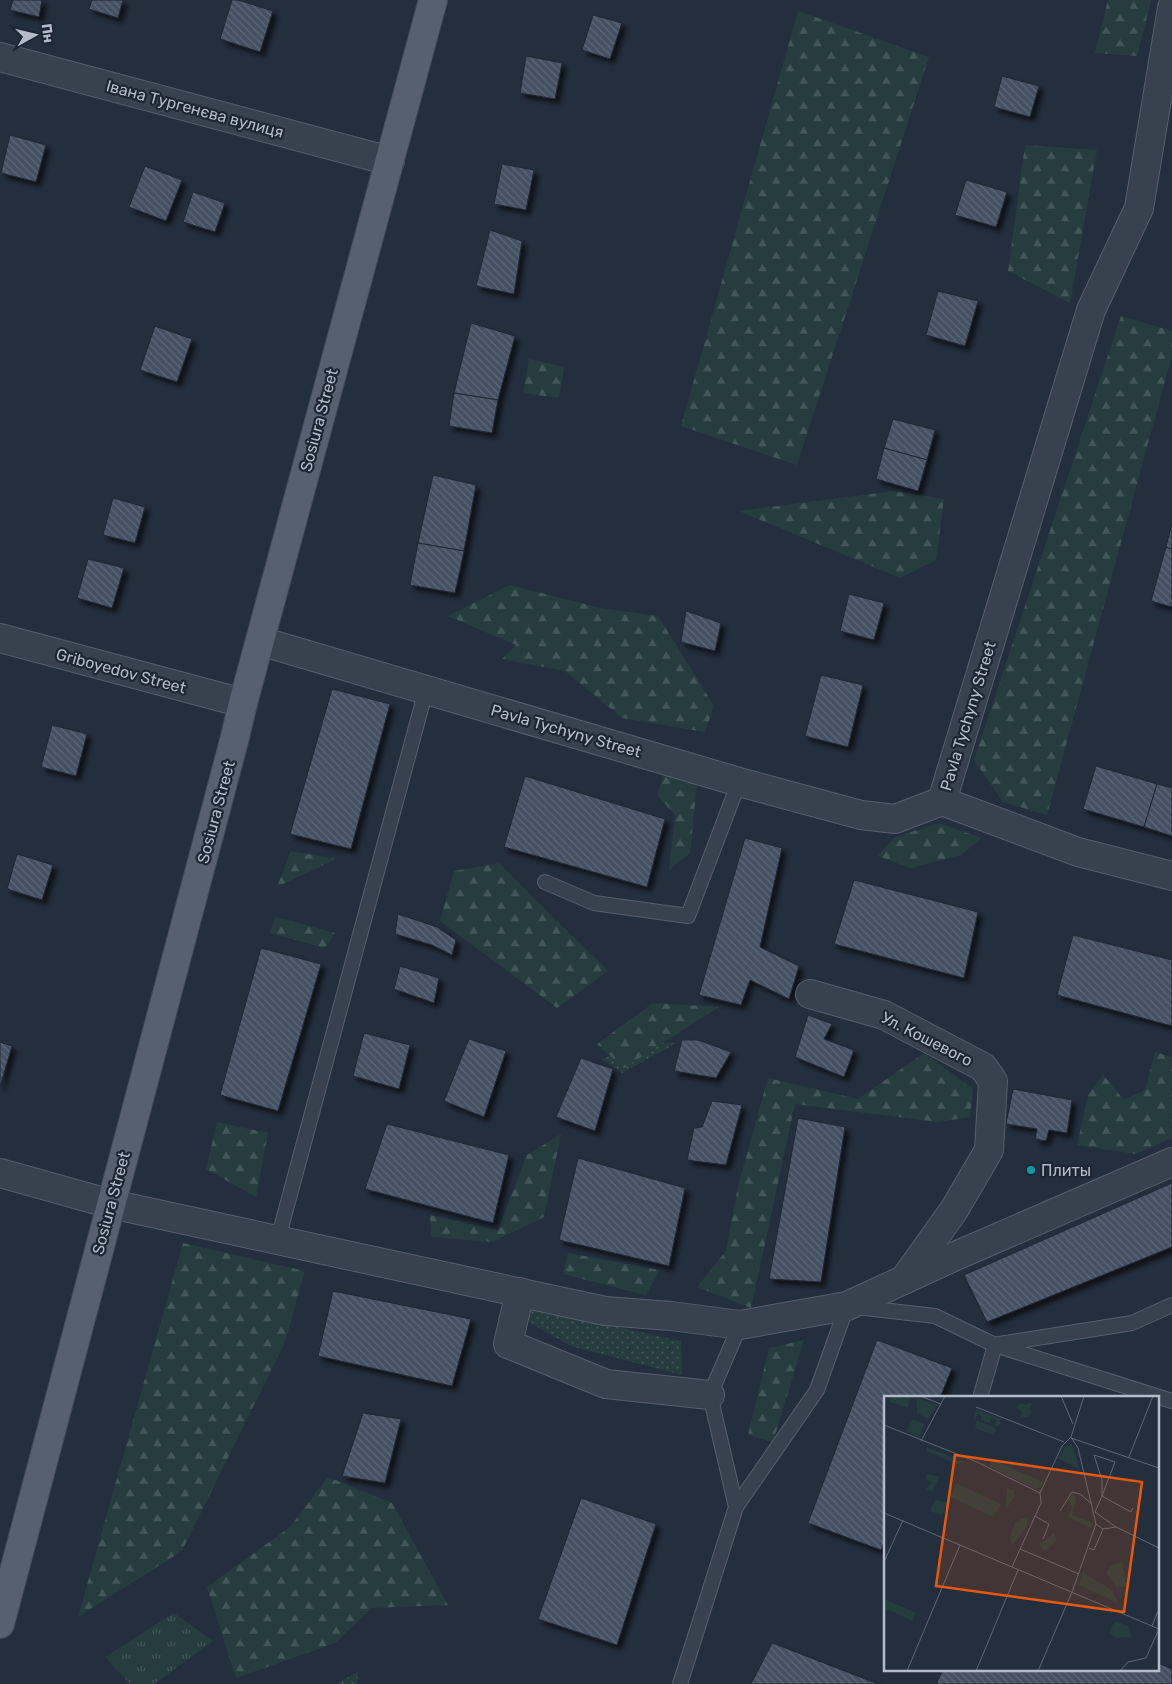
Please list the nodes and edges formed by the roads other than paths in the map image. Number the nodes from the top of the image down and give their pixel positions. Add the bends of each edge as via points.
1 (433, 0) edge
2 (1172, 8) edge
3 (0, 57) edge
4 (390, 161) junction
5 (0, 638) edge
6 (260, 641) junction
7 (426, 690) junction
8 (243, 703) junction
9 (739, 782) junction
10 (942, 801) junction
11 (1172, 876) edge
12 (545, 882) dead end
13 (810, 994) dead end
14 (1172, 1162) edge
15 (0, 1173) edge
16 (111, 1204) junction
17 (278, 1239) junction
18 (903, 1281) junction
19 (520, 1292) junction
20 (1172, 1305) edge
21 (847, 1306) junction
22 (740, 1325) junction
23 (996, 1345) junction
24 (710, 1395) junction
25 (981, 1396) edge
26 (1156, 1396) edge
27 (1160, 1397) edge
28 (1172, 1401) edge
29 (736, 1507) junction
30 (0, 1624) edge
31 (680, 1684) edge

1 - 4 main road, Sosiura Street
2 - 10 street, Pavla Tychyny Street via 1139,208 1091,310
3 - 4 street, Івана Тургенєва вулиця
4 - 6 main road, Sosiura Street
5 - 8 street, Griboyedov Street
6 - 7 street, Pavla Tychyny Street
6 - 8 main road, Sosiura Street
7 - 9 street, Pavla Tychyny Street
7 - 17 lane
8 - 16 main road, Sosiura Street
9 - 10 street, Pavla Tychyny Street via 861,815 895,819
9 - 12 lane via 688,916 594,903
10 - 11 street via 1078,852
13 - 18 street, Ул. Кошевого via 884,1015 983,1067 993,1080 990,1150 954,1210
14 - 18 street
15 - 16 street
16 - 17 street
16 - 30 main road, Sosiura Street
17 - 19 street
18 - 21 street
19 - 22 street via 606,1311
19 - 24 street via 508,1344 606,1384
20 - 23 lane via 1132,1323
21 - 22 street
21 - 23 lane via 935,1316
21 - 29 lane via 817,1390
22 - 24 lane
23 - 25 lane
23 - 26 lane
24 - 29 lane
27 - 28 lane
29 - 31 lane

